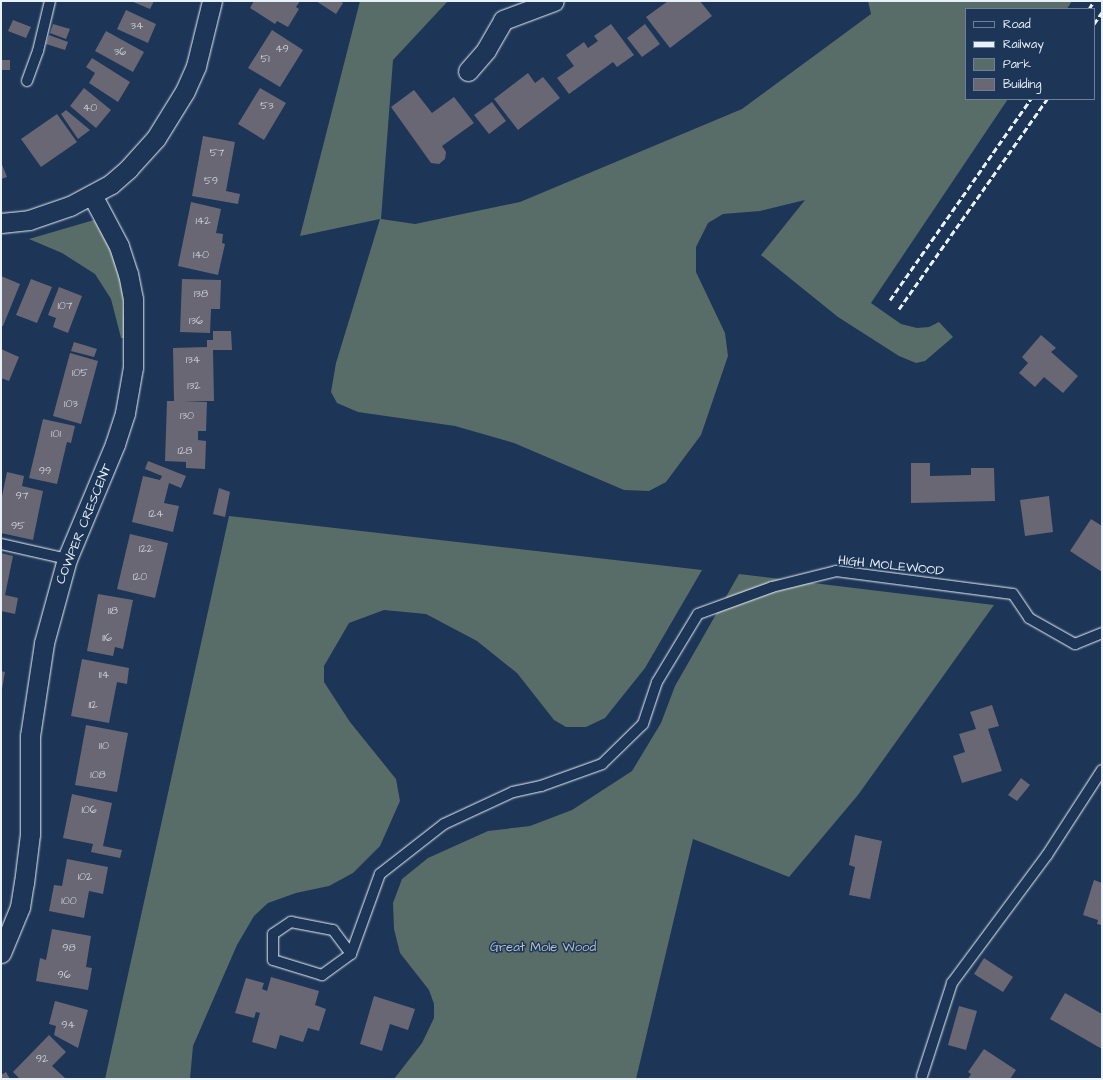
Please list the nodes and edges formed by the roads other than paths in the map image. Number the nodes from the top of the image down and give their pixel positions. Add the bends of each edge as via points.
1 (50, 1) edge
2 (212, 1) edge
3 (554, 1) edge
4 (468, 71) dead end
5 (27, 80) dead end
6 (92, 195) junction
7 (1, 223) edge
8 (1, 544) edge
9 (67, 559) junction
10 (1102, 633) edge
11 (1102, 770) edge
12 (1, 953) edge
13 (351, 954) junction
14 (922, 1076) dead end

1 - 5 lane via 38,50
2 - 6 street via 196,66 170,118 128,169
3 - 4 street via 503,20 490,38 486,50
6 - 7 street via 48,214
6 - 9 street, COWPER CRESCENT via 119,246 134,299 133,367 125,413 115,444
8 - 9 lane
9 - 12 street, COWPER CRESCENT via 50,617 35,694 30,736 30,834 20,907
10 - 13 lane, HIGH MOLEWOOD via 1075,644 1029,618 1013,594 836,571 772,587 698,614 657,682 643,724 638,729 602,764 541,786 513,792 444,824 380,874
11 - 14 lane via 1047,855 952,983
13 - 13 lane via 333,930 291,922 273,934 273,960 322,975

